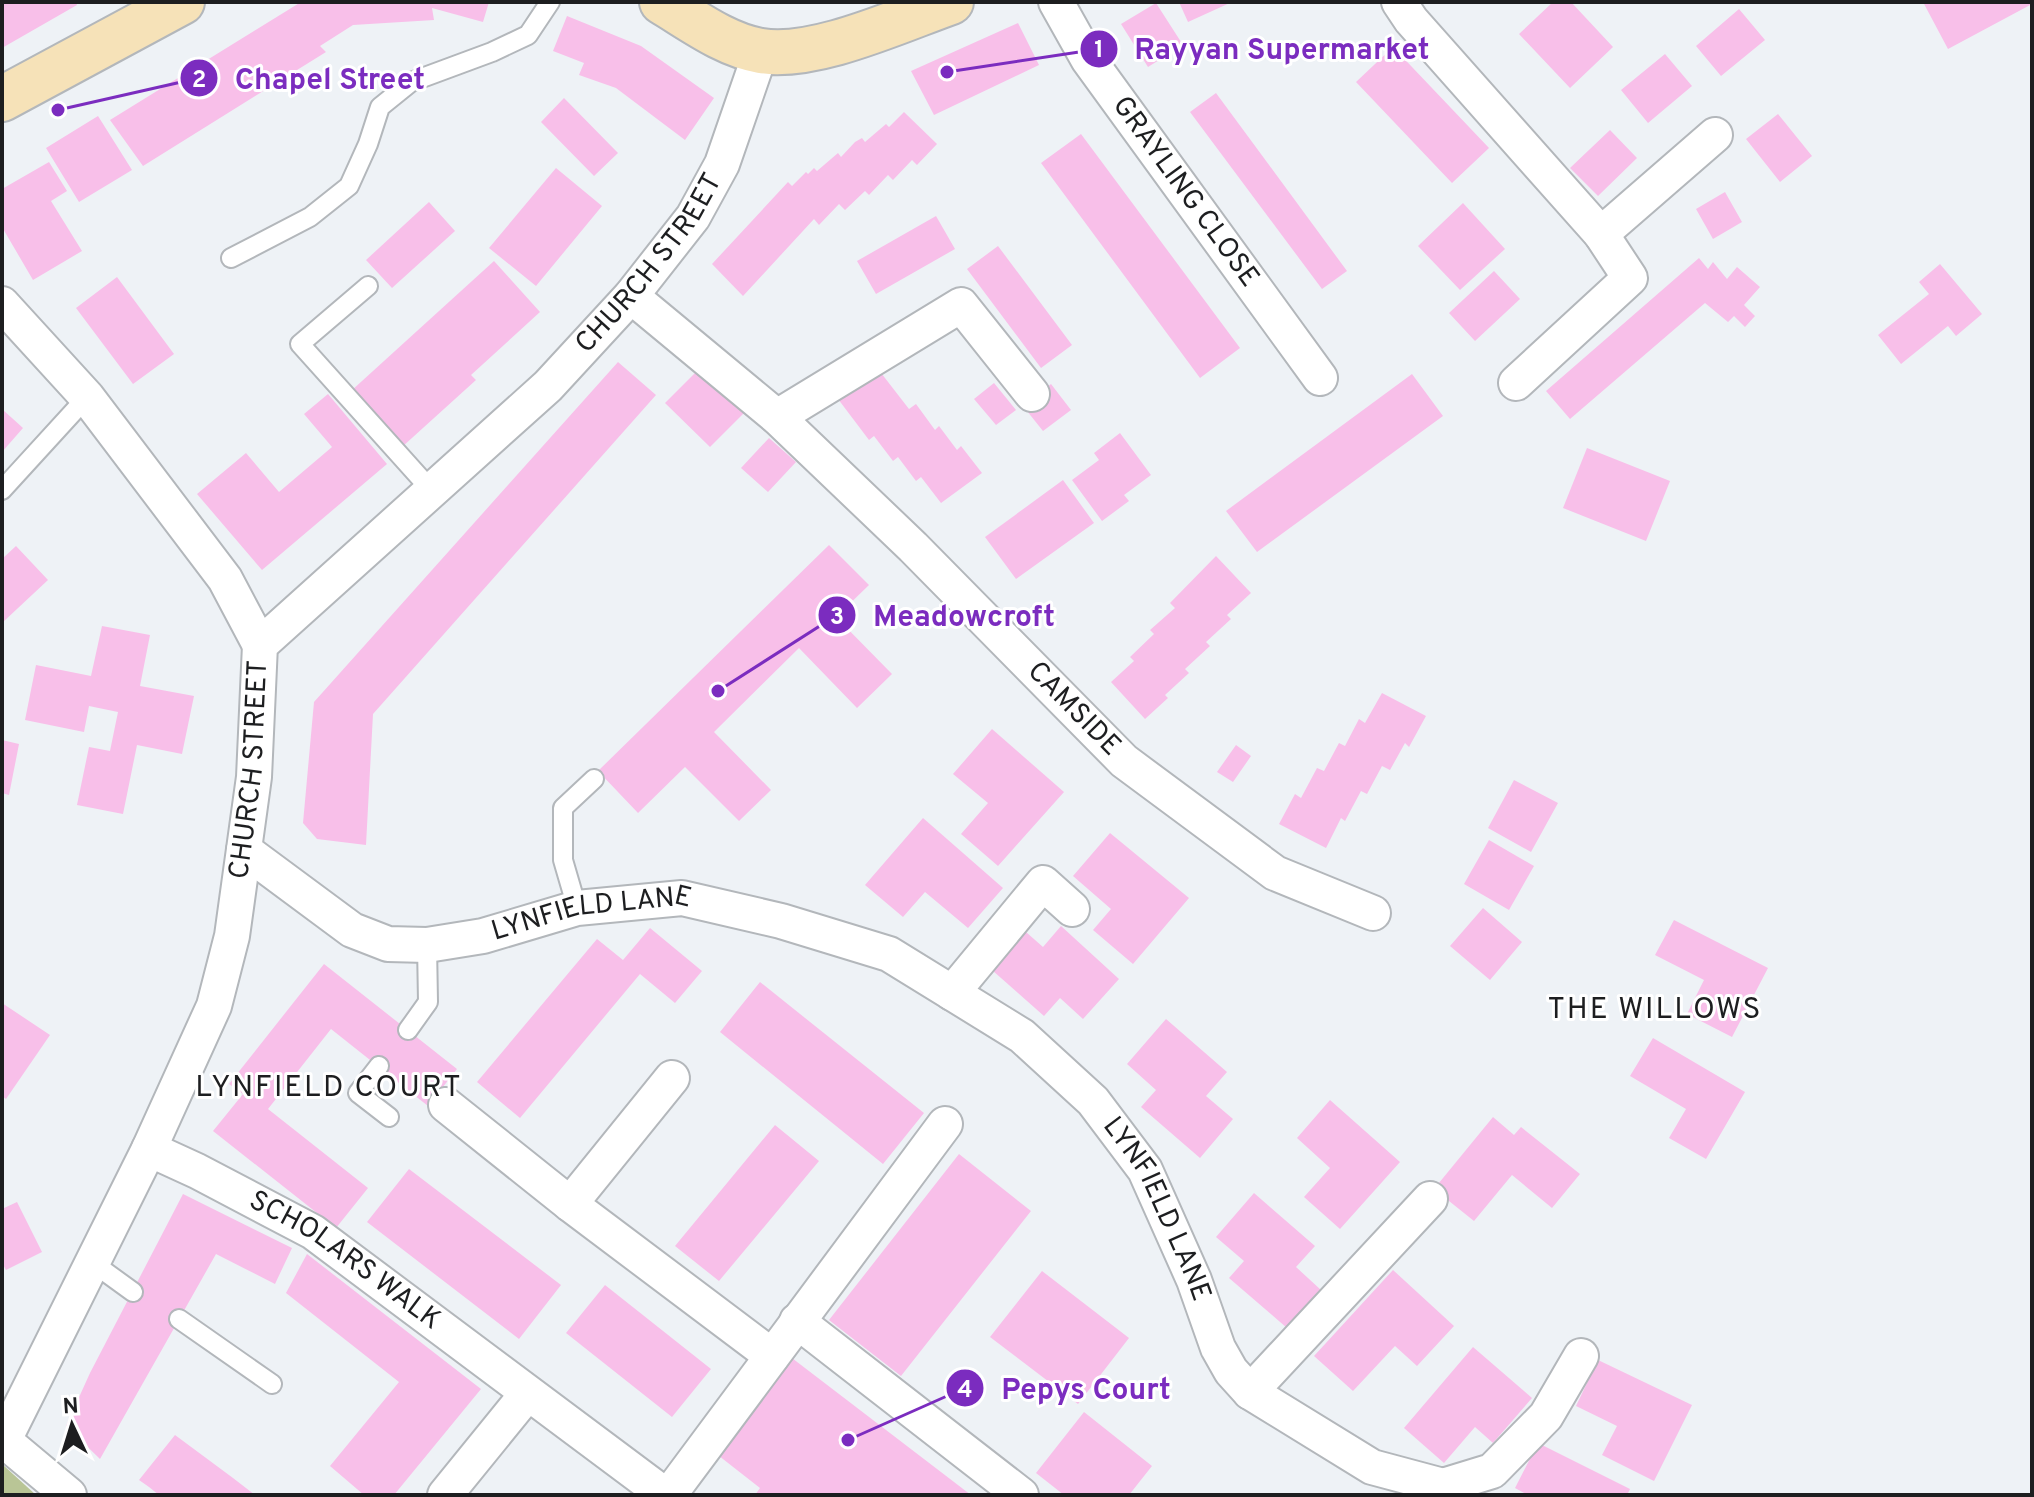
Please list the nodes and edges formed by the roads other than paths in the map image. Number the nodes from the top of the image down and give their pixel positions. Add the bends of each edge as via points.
1 (182, 2) edge
2 (550, 2) edge
3 (662, 2) edge
4 (951, 2) edge
5 (1056, 2) edge
6 (1399, 2) edge
7 (761, 51) junction
8 (2, 99) edge
9 (1715, 135) dead end
10 (1601, 234) junction
11 (231, 258) dead end
12 (368, 286) dead end
13 (631, 296) junction
14 (2, 304) edge
15 (1320, 378) dead end
16 (1516, 383) dead end
17 (1032, 394) dead end
18 (87, 397) junction
19 (777, 417) junction
20 (2, 490) edge
21 (432, 491) junction
22 (260, 645) junction
23 (594, 779) dead end
24 (244, 850) junction
25 (577, 908) junction
26 (1072, 909) dead end
27 (1373, 913) dead end
28 (427, 945) junction
29 (952, 993) junction
30 (408, 1030) dead end
31 (379, 1066) dead end
32 (672, 1078) dead end
33 (446, 1105) dead end
34 (389, 1117) dead end
35 (945, 1124) dead end
36 (149, 1149) junction
37 (1430, 1199) dead end
38 (570, 1204) junction
39 (93, 1263) junction
40 (133, 1292) dead end
41 (179, 1319) dead end
42 (797, 1321) junction
43 (772, 1356) junction
44 (1581, 1356) dead end
45 (272, 1384) dead end
46 (1250, 1392) junction
47 (527, 1394) junction
48 (3, 1440) edge
49 (69, 1495) edge
50 (445, 1495) edge
51 (667, 1495) edge
52 (1021, 1495) edge

1 - 8 street
2 - 11 lane via 528,35 411,82 380,107 349,186 310,217
3 - 7 street via 722,38
4 - 7 street via 826,45 796,52
5 - 15 street, GRAYLING CLOSE via 1088,59
6 - 10 street
7 - 13 street, CHURCH STREET via 722,164 693,217
9 - 10 street
10 - 16 street via 1630,278
12 - 21 lane via 300,344
13 - 19 street, CAMSIDE
13 - 21 street, CHURCH STREET via 548,386
14 - 18 street
17 - 19 street via 961,305
18 - 20 lane
18 - 22 street via 225,579
19 - 27 street, CAMSIDE via 1124,761 1275,873
21 - 22 street, CHURCH STREET
22 - 24 street, CHURCH STREET via 254,777
23 - 25 lane via 563,808 563,860
24 - 28 street, LYNFIELD LANE via 352,930 388,944
24 - 36 street, CHURCH STREET via 232,936 214,1006
25 - 28 street, LYNFIELD LANE via 483,936
25 - 29 street, LYNFIELD LANE via 682,898 889,954
26 - 29 street via 1043,883
28 - 30 lane via 428,1002
29 - 46 street, LYNFIELD LANE via 1022,1036 1093,1101 1145,1170 1218,1348
31 - 34 lane via 358,1093
32 - 38 street
33 - 38 street
35 - 42 street, SCHOLARS WALK
36 - 39 street, CHURCH STREET
36 - 47 street, SCHOLARS WALK via 313,1232
37 - 46 street
38 - 43 street
39 - 40 lane
39 - 48 street, CHURCH STREET
41 - 45 lane
42 - 43 street, SCHOLARS WALK
42 - 52 street
43 - 51 street, SCHOLARS WALK
44 - 46 street, LYNFIELD LANE via 1546,1416 1492,1471 1443,1486 1372,1467
47 - 50 street
47 - 51 street, SCHOLARS WALK
48 - 49 street

